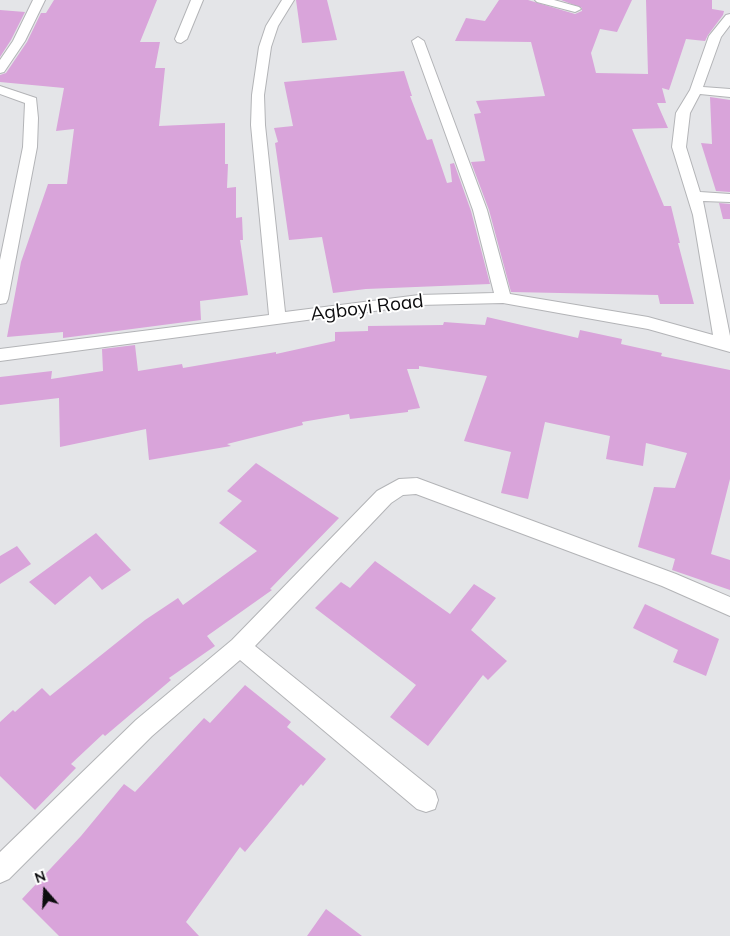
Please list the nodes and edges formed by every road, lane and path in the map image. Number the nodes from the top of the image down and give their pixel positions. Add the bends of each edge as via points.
1 (39, 0) edge
2 (197, 0) edge
3 (288, 0) edge
4 (541, 0) edge
5 (575, 9) dead end
6 (730, 17) edge
7 (181, 39) dead end
8 (418, 41) dead end
9 (0, 69) edge
10 (0, 90) edge
11 (696, 90) junction
12 (730, 93) edge
13 (694, 196) junction
14 (730, 198) edge
15 (0, 298) edge
16 (503, 298) junction
17 (278, 320) junction
18 (726, 344) edge
19 (0, 355) edge
20 (730, 608) edge
21 (240, 647) junction
22 (426, 800) dead end
23 (0, 870) edge

1 - 9 street via 19,41
2 - 7 street
3 - 17 street via 272,26 265,47 258,95 258,125
4 - 5 street
6 - 11 street via 715,36
8 - 16 street via 480,210
10 - 15 street via 31,101 30,147
11 - 12 street
11 - 13 street via 683,113 679,147
13 - 14 street
13 - 18 street
16 - 17 street, Agboyi Road via 419,300
16 - 18 street, Agboyi Road via 648,322
17 - 19 street, Agboyi Road
20 - 21 street via 669,580 417,486 399,487 384,497
21 - 22 street
21 - 23 street via 144,728

